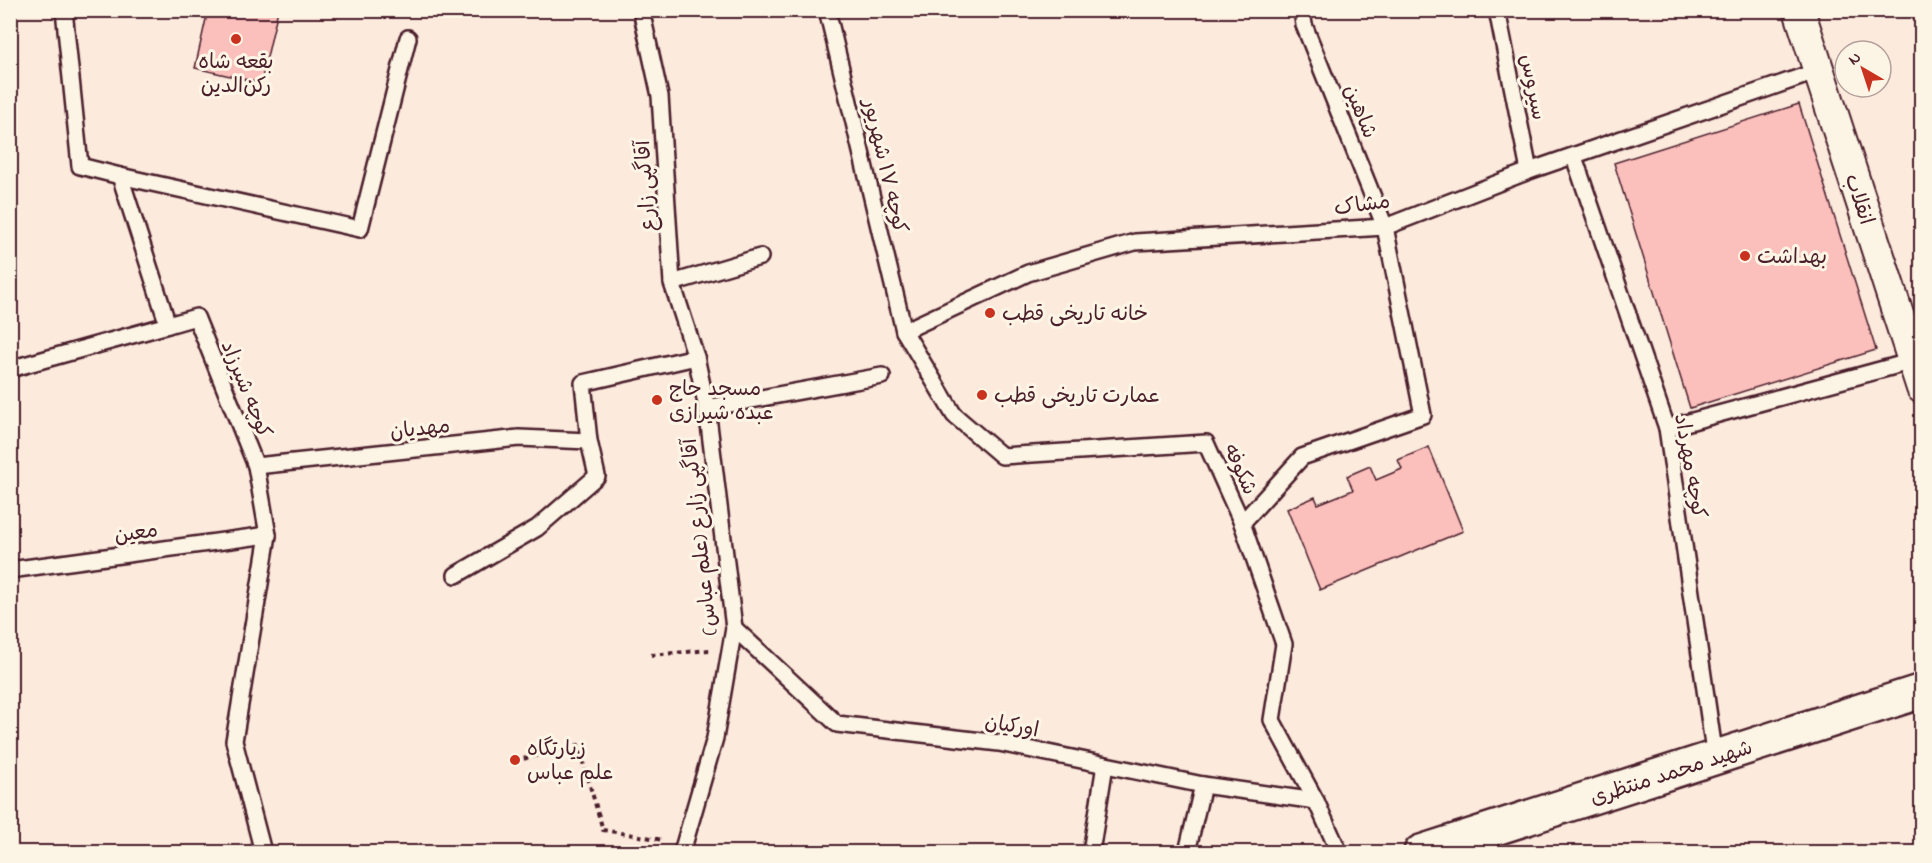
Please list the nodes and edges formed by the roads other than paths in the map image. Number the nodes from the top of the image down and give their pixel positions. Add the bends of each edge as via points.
1 (64, 10) edge
2 (641, 10) edge
3 (827, 10) edge
4 (1302, 10) edge
5 (1497, 10) edge
6 (1798, 10) edge
7 (408, 38) dead end
8 (1818, 71) junction
9 (1574, 157) junction
10 (1529, 171) junction
11 (120, 176) junction
12 (1385, 227) junction
13 (760, 257) dead end
14 (672, 283) junction
15 (168, 325) junction
16 (904, 331) junction
17 (696, 357) junction
18 (10, 369) edge
19 (1917, 374) edge
20 (882, 376) dead end
21 (707, 408) junction
22 (1667, 428) junction
23 (589, 441) junction
24 (256, 466) junction
25 (1242, 523) junction
26 (268, 535) junction
27 (10, 570) edge
28 (456, 574) dead end
29 (734, 628) junction
30 (1922, 691) edge
31 (1714, 758) junction
32 (1105, 765) junction
33 (1203, 785) junction
34 (1316, 801) junction
35 (1477, 844) edge
36 (683, 848) edge
37 (263, 852) edge
38 (1091, 852) edge
39 (1187, 852) edge
40 (1339, 852) edge
41 (1421, 852) edge

1 - 11 lane via 80,166
2 - 14 lane, آقاگپی زارع via 660,96
3 - 16 lane, کوچه ۱۷ شهریور
4 - 12 lane, شاهین via 1304,25
5 - 10 lane, سیروس
6 - 8 street, انقلاب
7 - 11 lane via 360,229
8 - 9 lane, مشاک
8 - 19 street, انقلاب
9 - 10 lane, مشاک
9 - 22 lane, کوچه مهرداد
10 - 12 lane, مشاک
11 - 15 lane
12 - 16 lane, مشاک via 1135,242 1028,273
12 - 25 lane, شاهین via 1423,414 1302,457
13 - 14 lane
14 - 17 lane, آقاگپی زارع
15 - 18 lane
15 - 24 lane, کوچه شیرزاد via 196,317
16 - 25 lane, شکوفه via 954,415 1002,456 1206,443
17 - 21 lane, آقاگپی زارع (علم عباس)
17 - 23 lane via 583,383
19 - 22 lane
20 - 21 lane
21 - 29 lane, آقاگپی زارع (علم عباس)
22 - 31 lane, کوچه مهرداد
23 - 24 lane, مهدیان via 519,438
23 - 28 lane via 597,476 537,528
24 - 26 lane, کوچه شیرزاد
25 - 34 lane, شکوفه via 1284,644 1272,720
26 - 27 lane, معین
26 - 37 lane, کوچه شیرزاد via 234,741
29 - 32 lane, اورکیان via 837,724 999,742
29 - 36 lane, آقاگپی زارع (علم عباس) via 715,738
30 - 31 main road, شهید محمد منتظری
31 - 35 main road, شهید محمد منتظری
32 - 33 lane, اورکیان
32 - 38 lane
33 - 34 lane, اورکیان
33 - 39 lane
34 - 40 lane, شکوفه
35 - 41 main road, شهید محمد منتظری

